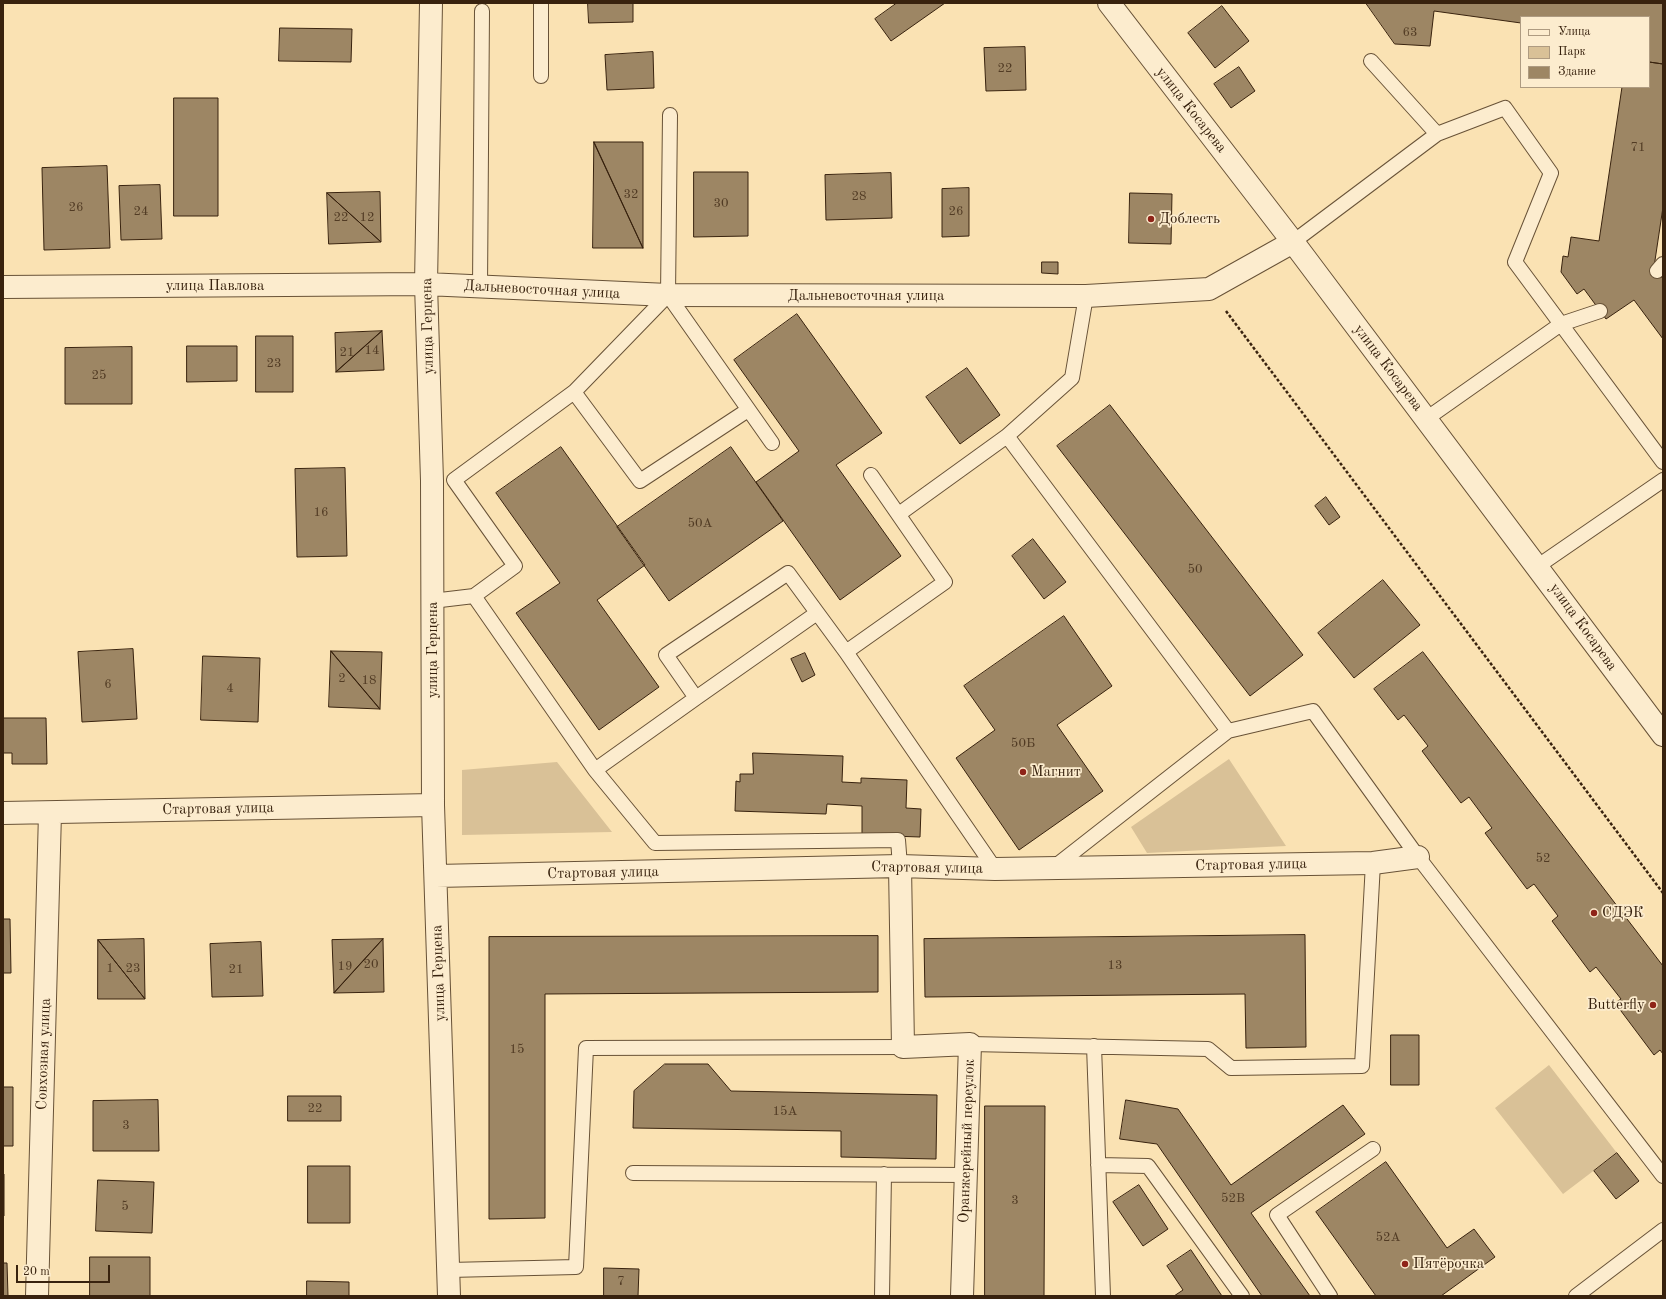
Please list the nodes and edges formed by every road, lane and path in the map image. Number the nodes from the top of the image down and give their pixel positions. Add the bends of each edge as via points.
1 (431, 3) edge
2 (541, 3) edge
3 (1109, 3) edge
4 (482, 11) dead end
5 (1371, 61) dead end
6 (542, 76) dead end
7 (670, 115) dead end
8 (1437, 134) junction
9 (1293, 242) junction
10 (426, 284) junction
11 (3, 287) edge
12 (480, 287) junction
13 (1209, 289) junction
14 (668, 295) junction
15 (1086, 296) junction
16 (1600, 311) dead end
17 (1561, 324) junction
18 (574, 392) junction
19 (748, 410) junction
20 (1426, 419) junction
21 (1007, 436) junction
22 (772, 443) dead end
23 (1663, 462) edge
24 (871, 475) dead end
25 (454, 480) junction
26 (1663, 480) edge
27 (432, 481) junction
28 (899, 514) junction
29 (1538, 566) junction
30 (474, 596) junction
31 (432, 601) junction
32 (817, 613) junction
33 (846, 652) junction
34 (696, 698) junction
35 (1228, 731) junction
36 (1663, 735) edge
37 (595, 770) junction
38 (433, 804) junction
39 (3, 813) edge
40 (50, 813) junction
41 (1418, 857) junction
42 (1373, 863) junction
43 (900, 866) junction
44 (1053, 868) junction
45 (995, 869) junction
46 (436, 876) junction
47 (1663, 893) edge
48 (970, 1044) junction
49 (1094, 1046) junction
50 (903, 1047) junction
51 (1373, 1149) dead end
52 (1098, 1165) junction
53 (633, 1173) dead end
54 (884, 1174) junction
55 (966, 1175) junction
56 (1663, 1176) edge
57 (1663, 1230) edge
58 (448, 1270) junction
59 (37, 1296) edge
60 (449, 1296) edge
61 (882, 1296) edge
62 (962, 1296) edge
63 (1103, 1296) edge
64 (1242, 1296) edge
65 (1330, 1296) edge
66 (1576, 1296) edge

1 - 10 street, улица Герцена
2 - 6 lane
3 - 9 street, улица Косарева
4 - 12 lane
5 - 8 lane
7 - 14 lane
8 - 9 lane
8 - 17 lane via 1505,108 1551,173 1515,262
9 - 13 street, Дальневосточная улица
9 - 20 street, улица Косарева
10 - 11 street, улица Павлова
10 - 12 street, Дальневосточная улица
10 - 27 street, улица Герцена
12 - 14 street, Дальневосточная улица
13 - 15 street, Дальневосточная улица
13 - 47 path
14 - 15 street, Дальневосточная улица
14 - 18 lane
14 - 19 lane
15 - 21 lane via 1072,378
16 - 17 lane
17 - 20 lane
17 - 23 lane
18 - 19 lane via 640,481
18 - 25 lane
19 - 22 lane
20 - 29 street, улица Косарева
21 - 28 lane
21 - 35 lane
24 - 28 lane
25 - 27 lane
25 - 30 lane via 515,566
26 - 29 lane
27 - 31 street, улица Герцена
28 - 33 lane via 945,582
29 - 36 street, улица Косарева
30 - 31 lane
30 - 37 lane
31 - 38 street, улица Герцена
32 - 33 lane
32 - 34 lane
32 - 34 lane via 788,573 666,655
33 - 45 lane
34 - 37 lane
35 - 41 lane via 1313,711
35 - 44 lane
37 - 43 lane via 655,843 898,840
38 - 40 street, Стартовая улица
38 - 46 street, улица Герцена
39 - 40 street, Стартовая улица
40 - 59 street, Совхозная улица
41 - 42 street, Стартовая улица
41 - 56 lane
42 - 44 street, Стартовая улица
42 - 49 lane via 1362,1066 1231,1068 1208,1049
43 - 45 street, Стартовая улица
43 - 46 street, Стартовая улица
43 - 50 street
44 - 45 street, Стартовая улица
46 - 58 street, улица Герцена
48 - 49 lane
48 - 50 street, Оранжерейный переулок
48 - 55 street, Оранжерейный переулок
49 - 52 lane
50 - 58 lane via 586,1048 576,1267
51 - 65 lane via 1277,1215
52 - 63 lane
52 - 64 lane via 1148,1166
53 - 54 lane
54 - 55 lane
54 - 61 lane
55 - 62 street, Оранжерейный переулок
57 - 66 lane
58 - 60 street, улица Герцена

